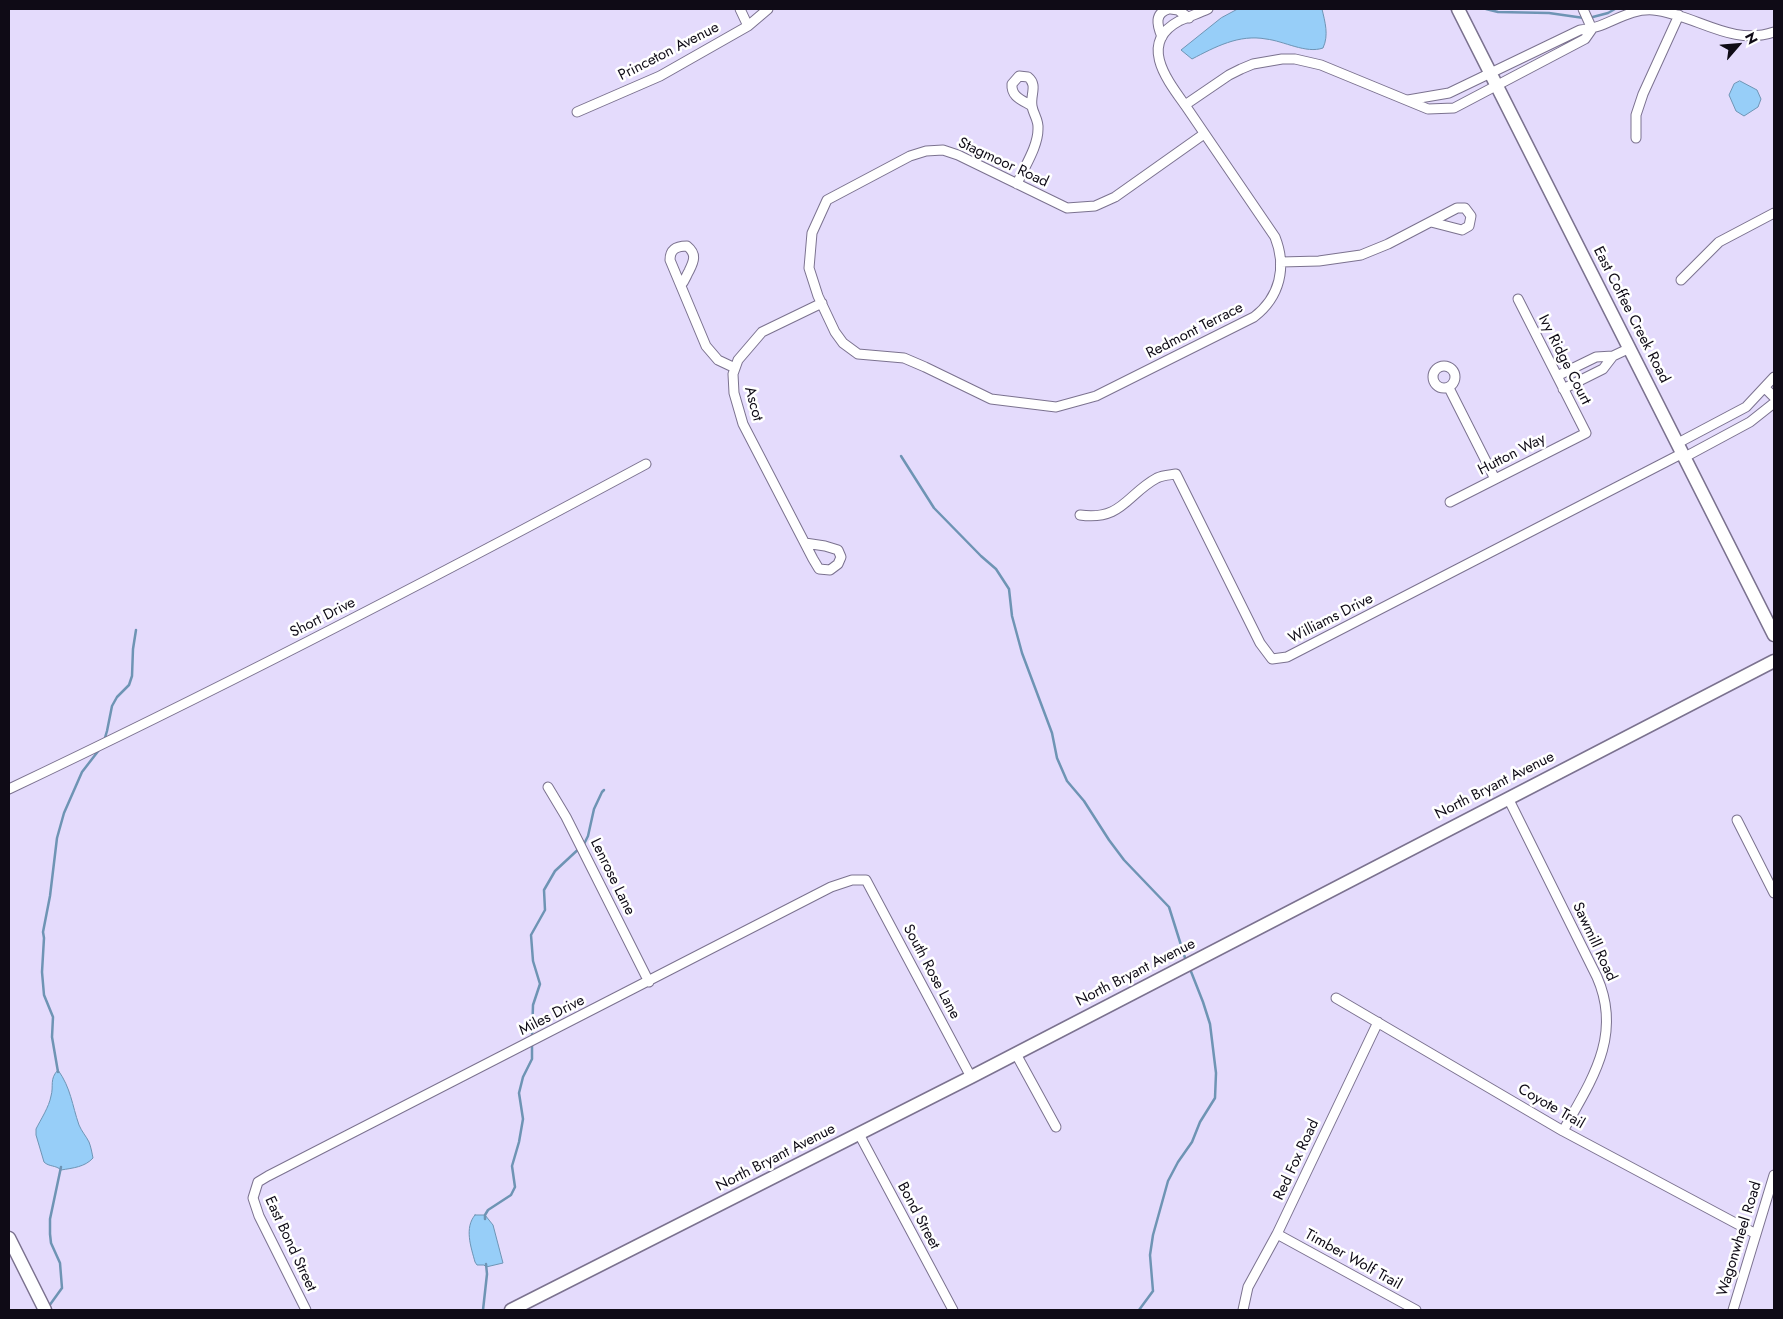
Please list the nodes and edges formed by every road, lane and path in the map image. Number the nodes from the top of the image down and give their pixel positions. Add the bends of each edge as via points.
1 (740, 9) edge
2 (768, 9) edge
3 (1170, 9) edge
4 (1208, 9) edge
5 (1458, 9) edge
6 (1583, 9) edge
7 (1679, 16) junction
8 (1189, 18) junction
9 (748, 26) junction
10 (1592, 29) junction
11 (1774, 32) edge
12 (1162, 37) junction
13 (1494, 80) junction
14 (1407, 100) junction
15 (1185, 105) junction
16 (1032, 106) dead end
17 (578, 112) dead end
18 (1204, 134) junction
19 (1636, 138) dead end
20 (1017, 184) junction
21 (1774, 213) edge
22 (1431, 222) dead end
23 (1281, 262) junction
24 (1681, 280) dead end
25 (681, 285) dead end
26 (1518, 300) dead end
27 (822, 303) junction
28 (1630, 348) junction
29 (1613, 356) junction
30 (735, 368) junction
31 (1557, 376) junction
32 (1774, 377) edge
33 (1449, 388) dead end
34 (1765, 388) junction
35 (1563, 389) junction
36 (1774, 397) edge
37 (1774, 403) edge
38 (1586, 433) joint
39 (1682, 451) junction
40 (646, 464) dead end
41 (1495, 479) junction
42 (1450, 502) dead end
43 (1080, 515) dead end
44 (805, 543) dead end
45 (1774, 635) edge
46 (1774, 661) edge
47 (548, 787) dead end
48 (9, 789) edge
49 (1508, 798) junction
50 (1737, 820) dead end
51 (866, 880) joint
52 (1774, 893) edge
53 (649, 982) junction
54 (1336, 998) dead end
55 (1378, 1022) junction
56 (1016, 1054) junction
57 (971, 1077) junction
58 (1056, 1127) dead end
59 (1564, 1131) junction
60 (859, 1134) junction
61 (1774, 1175) edge
62 (255, 1188) joint
63 (1277, 1234) junction
64 (1756, 1234) junction
65 (9, 1238) edge
66 (45, 1310) edge
67 (306, 1310) edge
68 (511, 1310) edge
69 (953, 1310) edge
70 (1243, 1310) edge
71 (1416, 1310) edge
72 (1733, 1310) edge

1 - 9 street
2 - 9 street, Princeton Avenue
3 - 8 street via 1178,10
3 - 12 street, Redmont Terrace via 1160,13 1157,23
4 - 8 street
5 - 13 street, East Coffee Creek Road
6 - 10 street
7 - 10 street via 1652,10 1638,11
7 - 11 street via 1739,36
7 - 19 street via 1643,94 1636,115
8 - 12 street via 1173,26
9 - 17 street, Princeton Avenue via 660,76
10 - 13 street via 1585,39
12 - 15 street, Redmont Terrace via 1158,51 1160,65
13 - 14 street via 1449,93
13 - 14 street via 1454,108 1428,108
13 - 28 street, East Coffee Creek Road
14 - 15 street via 1321,66 1282,58 1241,69
15 - 18 street, Redmont Terrace
16 - 20 street via 1038,129
18 - 20 street, Stagmoor Road via 1115,197 1095,206 1067,208
18 - 23 street, Redmont Terrace via 1274,237
20 - 27 street, Stagmoor Road via 943,150 926,151 910,156 827,200 812,233 809,268
21 - 24 street via 1719,242
22 - 23 street via 1361,255
23 - 27 street, Redmont Terrace via 1280,279 1274,294 1254,317 1096,396 1056,407 991,399 904,358 858,354 843,343
25 - 30 street via 706,346 718,360
26 - 31 street, Ivy Ridge Court
27 - 30 street, Ascot via 762,332
28 - 29 street
28 - 39 street, East Coffee Creek Road
29 - 31 street via 1596,356
29 - 35 street via 1602,369
30 - 44 street, Ascot via 734,393 743,424
31 - 35 street, Ivy Ridge Court
32 - 34 street
33 - 41 street
34 - 36 street
34 - 39 street via 1739,412
35 - 38 street, Ivy Ridge Court
37 - 39 street via 1750,422
38 - 41 street, Hutton Way
39 - 43 street, Williams Drive via 1278,659 1272,659 1260,643 1176,474 1159,477 1110,512
39 - 45 street, East Coffee Creek Road
40 - 48 street, Short Drive via 336,627
41 - 42 street, Hutton Way
46 - 49 street, North Bryant Avenue
47 - 53 street, Lenrose Lane via 566,816
49 - 56 street, North Bryant Avenue
49 - 59 street, Sawmill Road via 1602,987 1606,1008 1605,1041 1596,1072
50 - 52 street
51 - 53 street, Miles Drive via 832,886
51 - 57 street, South Rose Lane
53 - 62 street, Miles Drive via 268,1176
54 - 55 street, Coyote Trail
55 - 59 street, Coyote Trail
55 - 63 street, Red Fox Road
56 - 57 street, North Bryant Avenue
56 - 58 street
57 - 60 street, North Bryant Avenue
59 - 64 street, Coyote Trail
60 - 68 street, North Bryant Avenue
60 - 69 street, Bond Street
61 - 64 street, Wagonwheel Road
62 - 67 street, East Bond Street via 252,1198 259,1216
63 - 70 street, Red Fox Road via 1248,1288
63 - 71 street, Timber Wolf Trail
64 - 72 street, Wagonwheel Road
65 - 66 street

